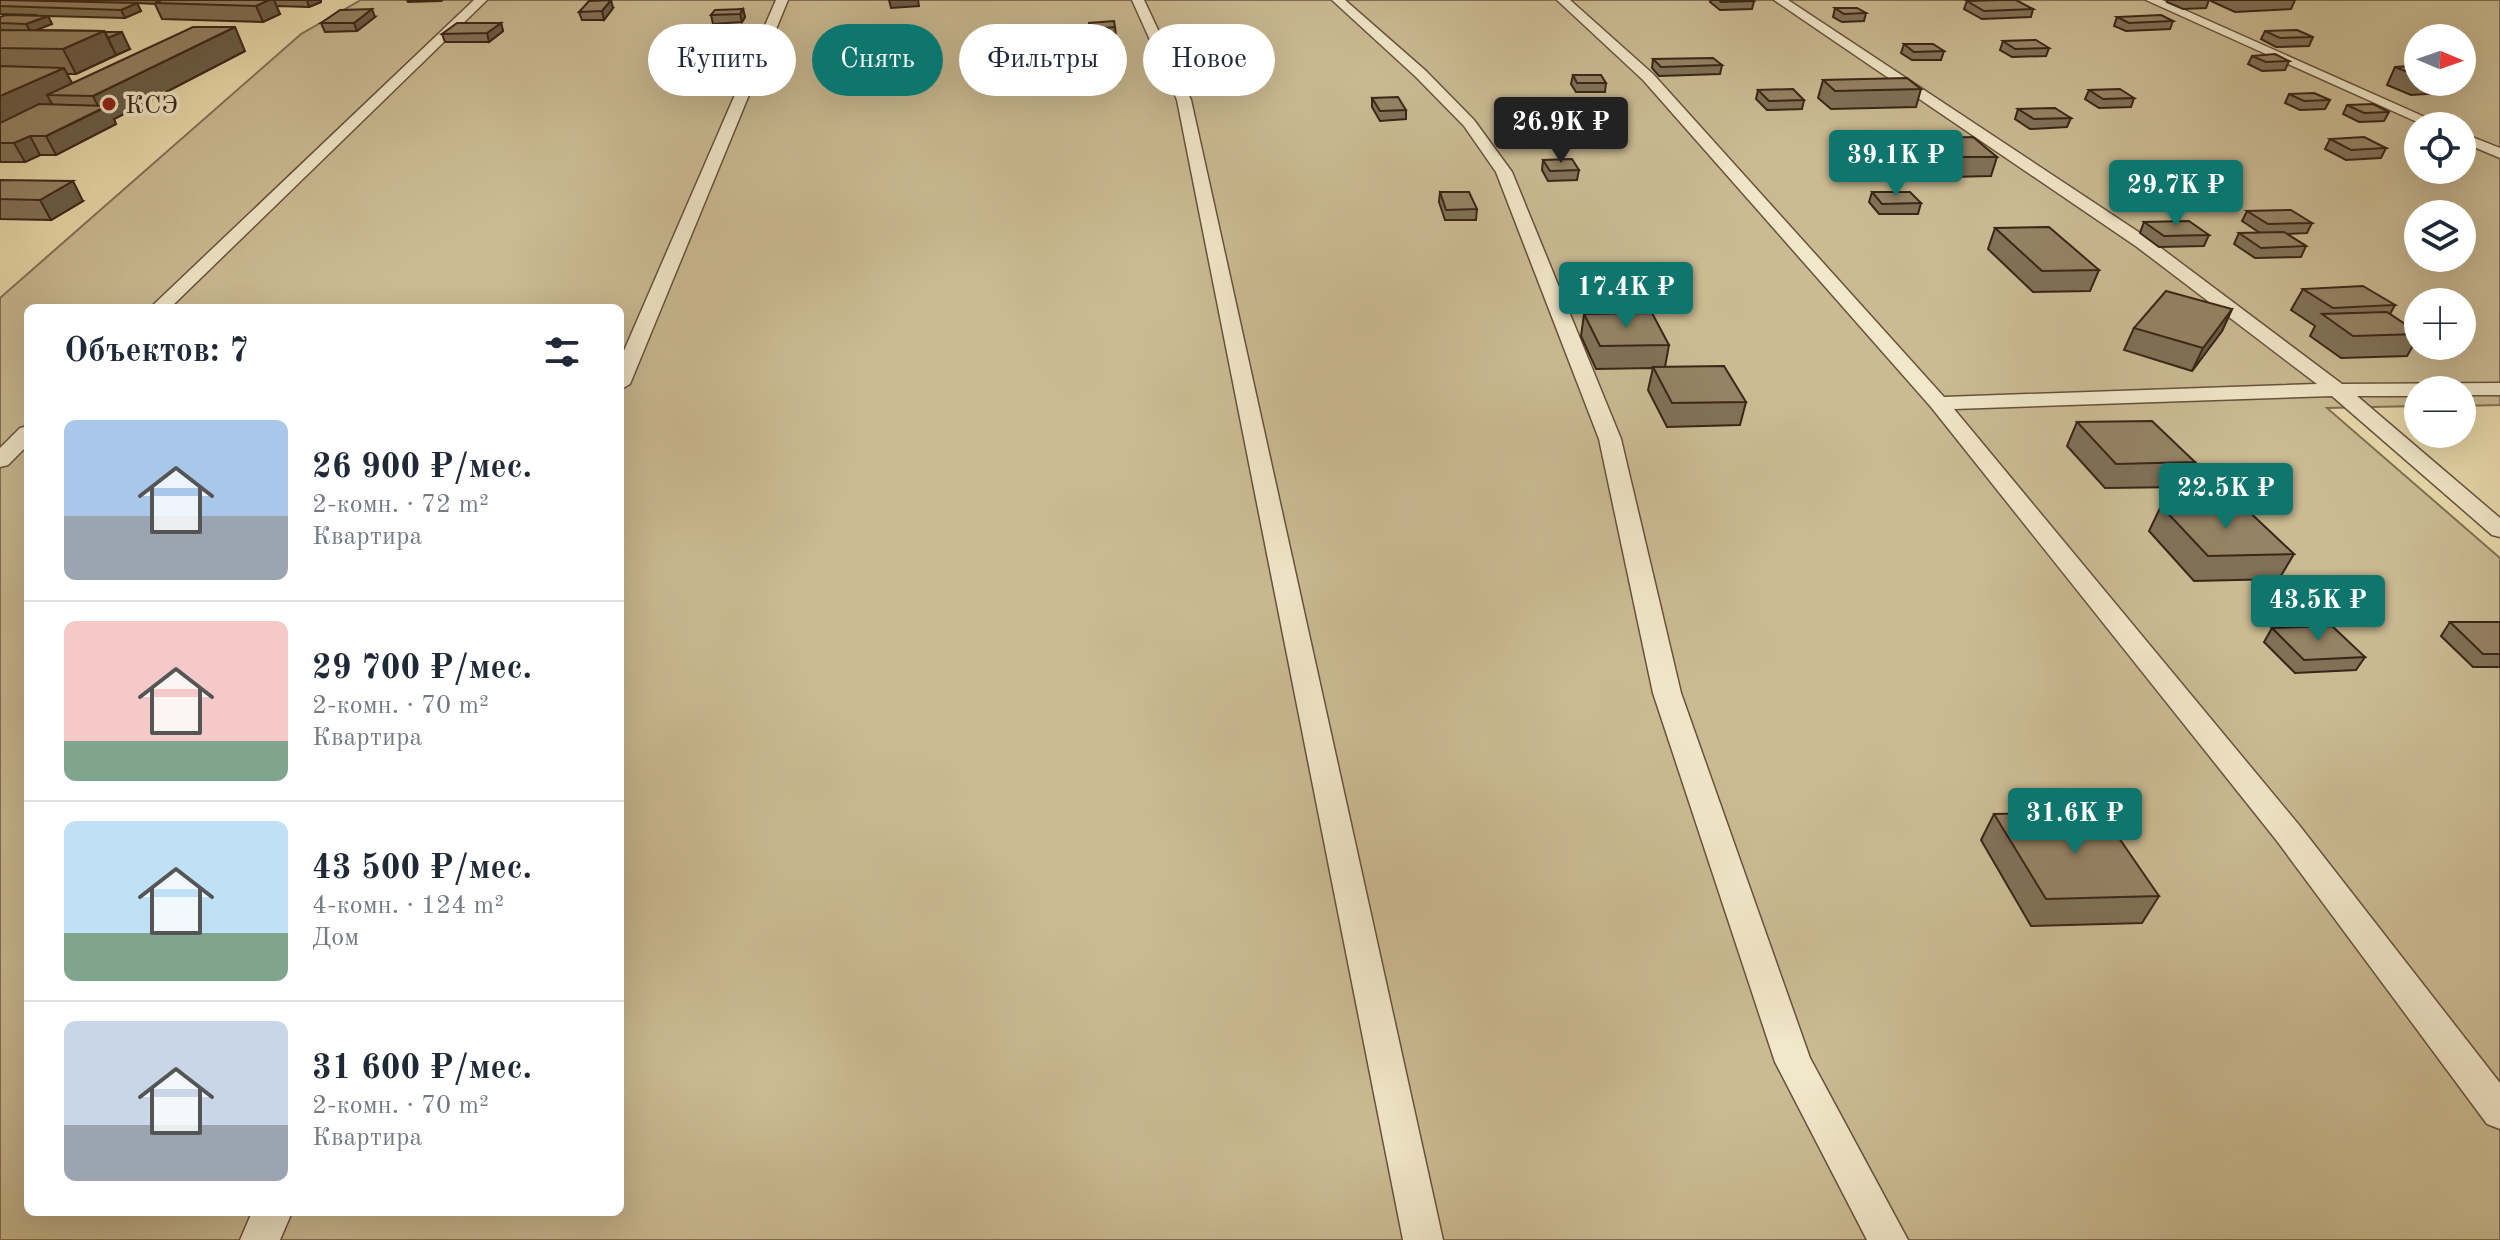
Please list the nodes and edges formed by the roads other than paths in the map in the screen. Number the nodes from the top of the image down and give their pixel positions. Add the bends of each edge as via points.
1 (481, 0) edge
2 (782, 0) edge
3 (1138, 0) edge
4 (1338, 0) edge
5 (1563, 0) edge
6 (1780, 0) edge
7 (2152, 0) edge
8 (2406, 112) edge
9 (2476, 143) edge
10 (2500, 153) edge
11 (163, 304) edge
12 (624, 375) edge
13 (2500, 389) edge
14 (2337, 390) junction
15 (1938, 403) junction
16 (24, 437) edge
17 (0, 460) edge
18 (2500, 530) edge
19 (2500, 1112) edge
20 (270, 1216) edge
21 (260, 1240) edge
22 (1423, 1240) edge
23 (1888, 1240) edge

1 - 11 lane
2 - 12 lane
3 - 22 lane via 1184,100
4 - 23 lane via 1469,123 1504,172 1610,439 1667,693 1793,1062
5 - 15 lane via 1648,77
6 - 14 lane via 2143,243
7 - 8 lane
9 - 10 lane
13 - 14 lane
14 - 15 lane
14 - 18 lane
15 - 19 lane via 2288,833
16 - 17 lane
20 - 21 lane

